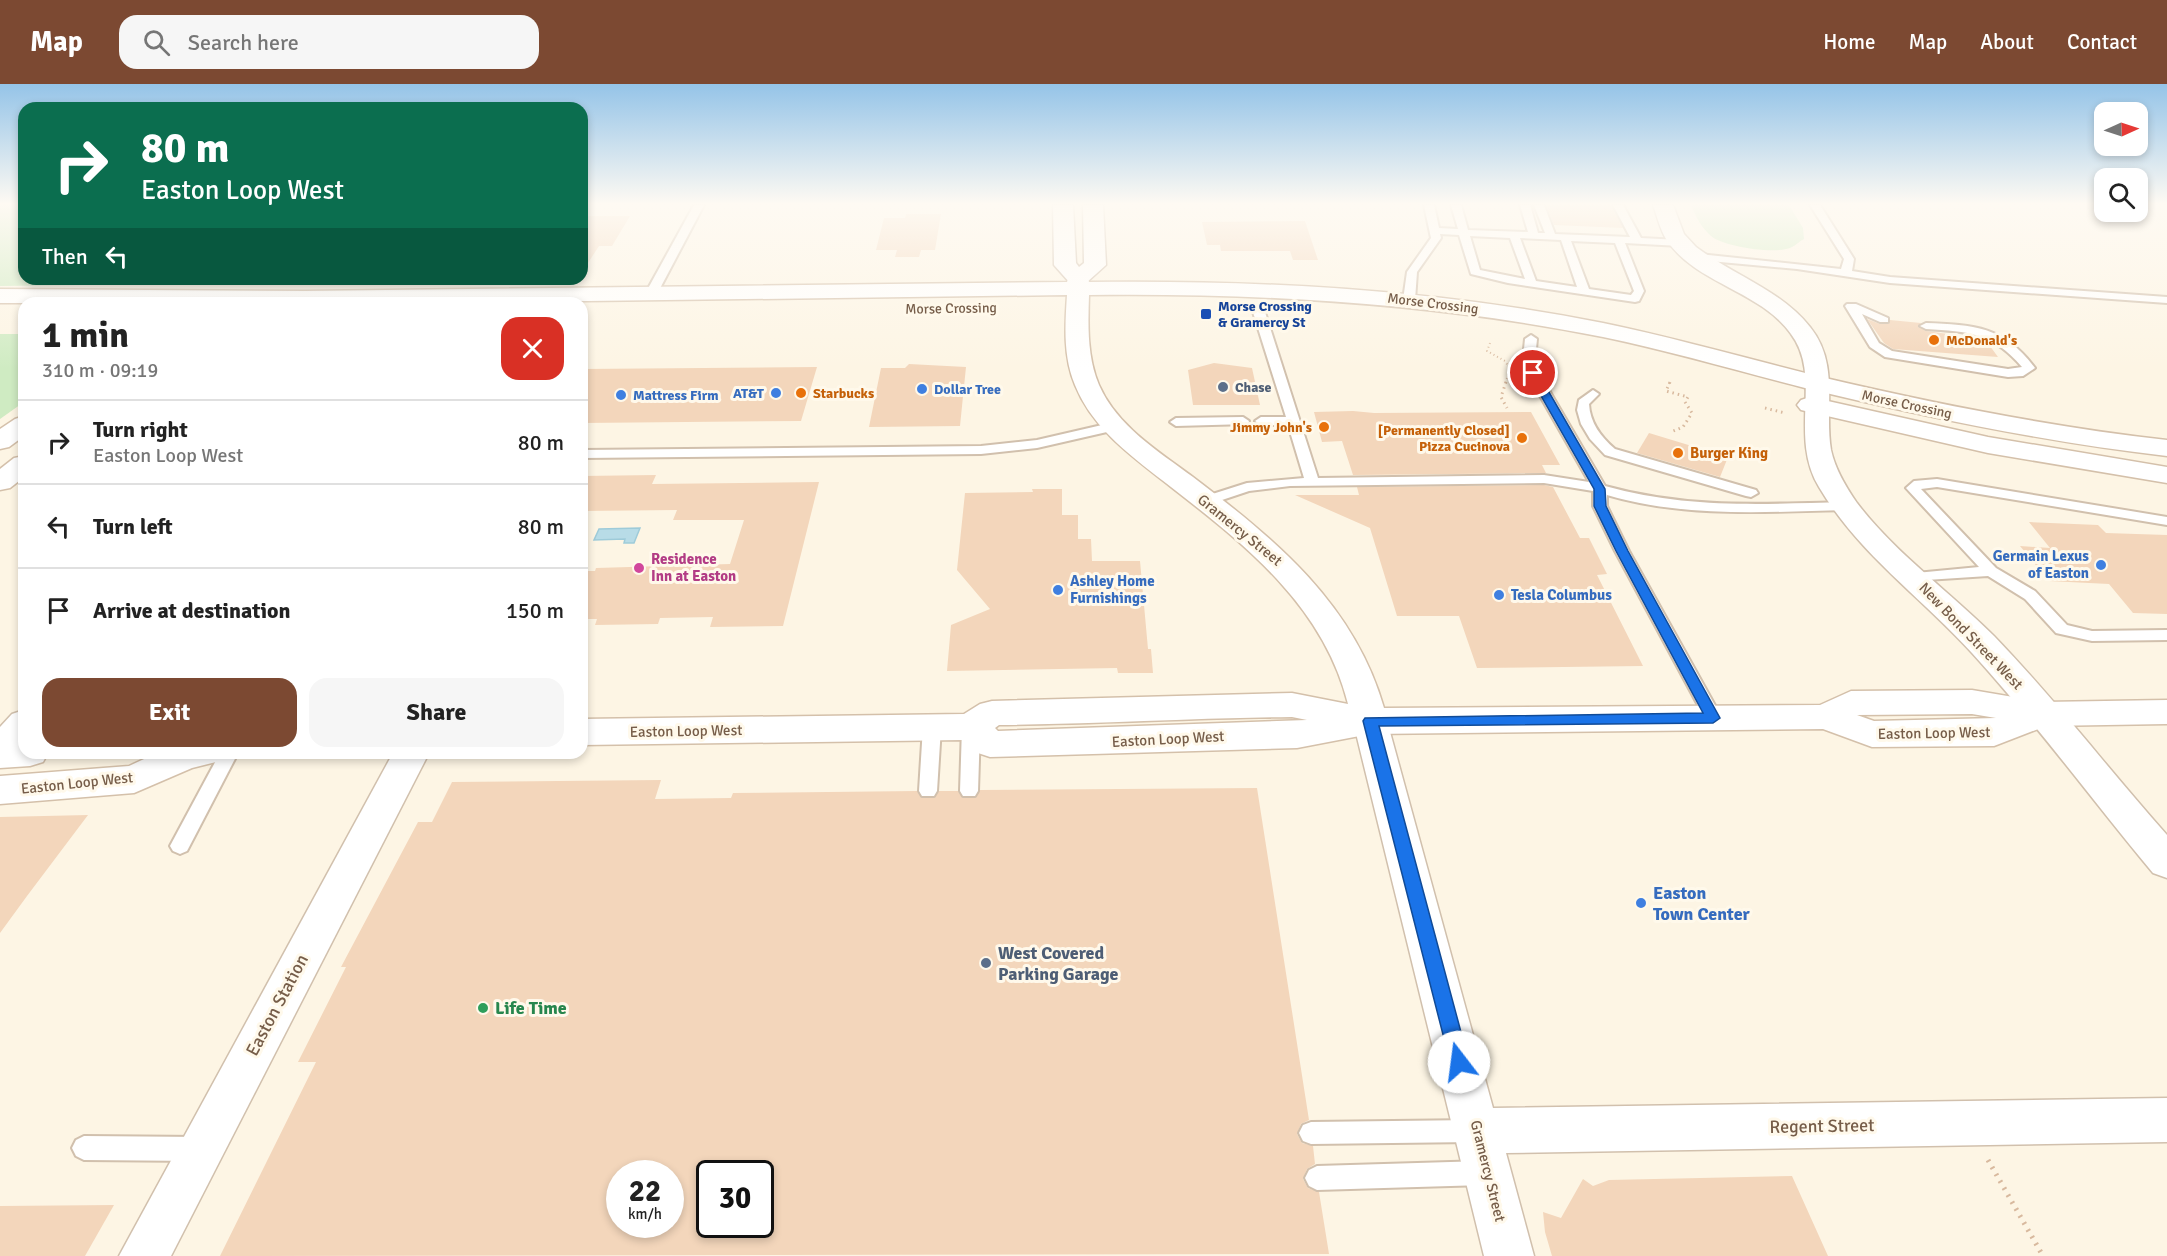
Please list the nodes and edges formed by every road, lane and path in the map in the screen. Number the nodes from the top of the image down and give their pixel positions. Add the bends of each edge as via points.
1 (670, 260) edge
2 (1065, 260) edge
3 (1095, 260) edge
4 (1422, 260) edge
5 (1472, 260) edge
6 (1524, 260) edge
7 (1573, 260) edge
8 (1627, 260) edge
9 (1703, 260) edge
10 (1724, 260) edge
11 (1850, 260) edge
12 (1846, 273) junction
13 (1533, 284) junction
14 (222, 285) edge
15 (263, 285) edge
16 (1078, 291) junction
17 (1584, 291) junction
18 (651, 294) junction
19 (0, 296) edge
20 (67, 297) edge
21 (205, 297) edge
22 (247, 297) edge
23 (447, 297) edge
24 (1409, 300) junction
25 (2167, 300) edge
26 (1258, 309) junction
27 (588, 311) edge
28 (0, 315) edge
29 (18, 315) edge
30 (1884, 320) dead end
31 (1926, 326) dead end
32 (1531, 339) junction
33 (1490, 344) dead end
34 (1619, 357) dead end
35 (1670, 381) dead end
36 (1593, 394) dead end
37 (1819, 395) junction
38 (1779, 406) dead end
39 (1507, 408) dead end
40 (1261, 421) dead end
41 (1293, 421) junction
42 (1176, 422) dead end
43 (1243, 422) dead end
44 (1115, 426) junction
45 (18, 428) edge
46 (1671, 432) dead end
47 (0, 441) edge
48 (2167, 448) edge
49 (588, 454) edge
50 (18, 468) edge
51 (2167, 475) edge
52 (1312, 481) junction
53 (0, 482) edge
54 (1600, 489) junction
55 (1751, 493) dead end
56 (1205, 501) junction
57 (1846, 506) junction
58 (2167, 522) edge
59 (1991, 571) junction
60 (1916, 578) junction
61 (2167, 635) edge
62 (2167, 712) edge
63 (2043, 714) junction
64 (1713, 718) junction
65 (1370, 721) junction
66 (932, 727) junction
67 (971, 727) junction
68 (18, 730) edge
69 (588, 732) edge
70 (0, 752) edge
71 (18, 753) edge
72 (179, 759) edge
73 (226, 759) edge
74 (408, 759) edge
75 (0, 790) edge
76 (969, 790) dead end
77 (928, 791) dead end
78 (180, 846) dead end
79 (2167, 862) edge
80 (2167, 1120) edge
81 (1966, 1123) junction
82 (1311, 1133) dead end
83 (84, 1148) dead end
84 (201, 1149) junction
85 (1483, 1152) junction
86 (1317, 1178) dead end
87 (144, 1256) edge
88 (1509, 1256) edge
89 (2043, 1256) edge

1 - 18 lane
2 - 16 street
3 - 16 street
4 - 24 lane via 1412,272
5 - 13 lane via 1475,272
6 - 13 lane
7 - 17 lane
8 - 17 lane via 1639,291 1635,299
9 - 37 street, New Bond Street West via 1768,300 1799,327 1815,360
10 - 12 lane
11 - 12 lane
12 - 25 lane via 1890,280
13 - 17 lane
14 - 21 street
15 - 22 street
16 - 18 street, Morse Crossing
16 - 24 street, Morse Crossing via 1258,288
16 - 26 street, Morse Crossing
16 - 27 street, Morse Crossing
16 - 44 street, Gramercy Street via 1075,332 1080,367 1098,407
18 - 23 street, Morse Crossing
19 - 20 street, Morse Crossing
24 - 37 street, Morse Crossing via 1505,312 1678,347
26 - 32 street, Morse Crossing via 1396,319
26 - 41 lane
28 - 29 street
30 - 31 lane via 1851,306 1874,345 1889,354 1905,358 2001,360 2019,356 1994,334
32 - 34 street, Morse Crossing
32 - 54 lane via 1529,359 1533,373
33 - 39 path via 1487,351 1505,361 1510,369 1501,397
35 - 46 path via 1666,391 1688,397 1685,402 1692,413 1683,427
36 - 55 lane via 1583,403 1582,414 1610,452
37 - 38 street, Morse Crossing
37 - 48 street, Morse Crossing
37 - 51 street, Morse Crossing via 1989,446
37 - 57 street, New Bond Street West via 1819,455
40 - 41 lane
41 - 52 lane
42 - 43 lane
44 - 49 lane via 1047,442 981,450
44 - 56 street, Gramercy Street
45 - 47 street
50 - 53 street
52 - 54 lane via 1544,479
52 - 56 lane via 1254,486
54 - 57 lane via 1680,506
54 - 64 lane via 1600,506 1622,551
56 - 65 street, Gramercy Street via 1267,549 1305,590 1351,658
57 - 60 street, New Bond Street West via 1869,534
58 - 59 lane via 1938,483 1913,488
59 - 60 lane
59 - 61 lane via 2030,595 2062,629 2092,636
60 - 63 street, New Bond Street West via 1981,643
62 - 63 street, Easton Loop West
63 - 64 street, Easton Loop West via 1994,733 1872,734 1825,717
63 - 79 street, New Bond Street West
64 - 65 street, Easton Loop West
65 - 67 street, Easton Loop West via 1297,735 1068,743 990,744
65 - 85 street, Gramercy Street
66 - 67 street, Easton Loop West
66 - 69 street, Easton Loop West
66 - 77 lane
67 - 76 lane
68 - 70 street
70 - 71 street
72 - 75 street, Easton Loop West via 134,779
73 - 78 lane
74 - 84 street, Easton Station
80 - 81 street, Regent Street
81 - 85 street, Regent Street
81 - 89 path
82 - 85 lane
83 - 84 lane
84 - 87 street, Easton Station
85 - 86 lane
85 - 88 street, Gramercy Street

